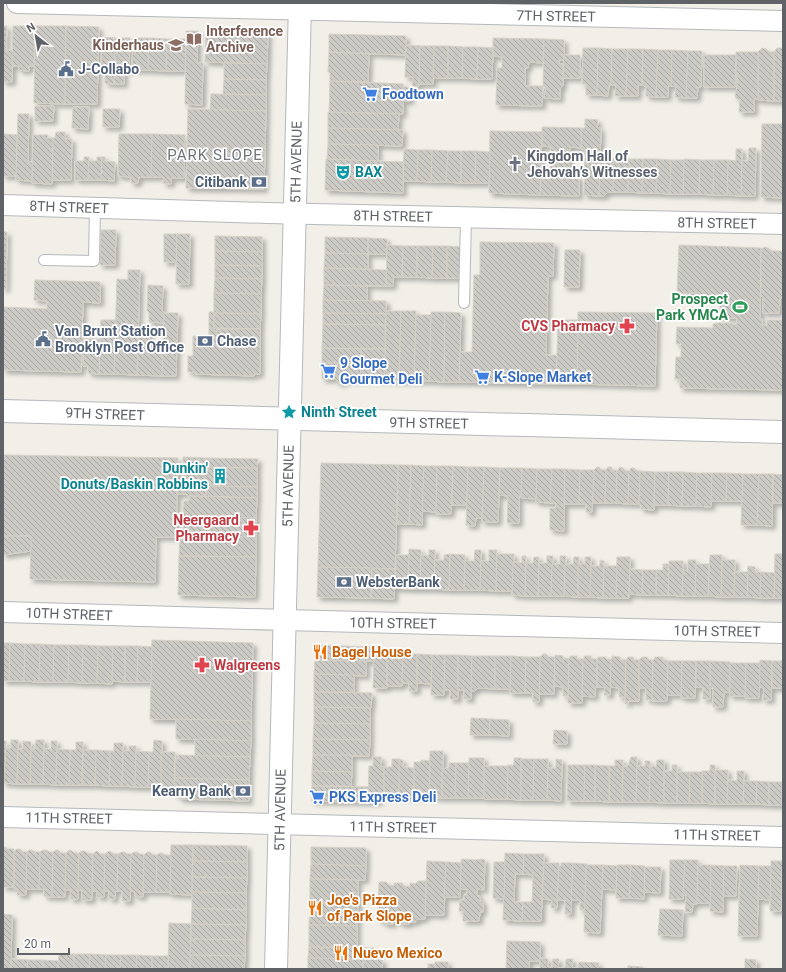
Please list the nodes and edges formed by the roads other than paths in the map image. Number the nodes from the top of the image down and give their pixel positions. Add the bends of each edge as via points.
1 (17, 3) edge
2 (300, 6) edge
3 (389, 8) edge
4 (783, 21) edge
5 (3, 205) edge
6 (95, 208) junction
7 (295, 213) junction
8 (466, 218) junction
9 (783, 224) edge
10 (44, 260) dead end
11 (464, 304) dead end
12 (3, 411) edge
13 (290, 419) junction
14 (783, 432) edge
15 (3, 612) edge
16 (285, 620) junction
17 (783, 633) edge
18 (3, 817) edge
19 (280, 824) junction
20 (783, 837) edge
21 (276, 969) edge

1 - 2 street, 7TH STREET
2 - 3 street, 7TH STREET
2 - 7 street, 5TH AVENUE
3 - 4 street, 7TH STREET
5 - 6 street, 8TH STREET
6 - 7 street, 8TH STREET
6 - 10 lane via 94,260
7 - 8 street, 8TH STREET
7 - 13 street, 5TH AVENUE
8 - 9 street, 8TH STREET
8 - 11 lane
12 - 13 street, 9TH STREET
13 - 14 street, 9TH STREET
13 - 16 street, 5TH AVENUE
15 - 16 street, 10TH STREET
16 - 17 street, 10TH STREET
16 - 19 street, 5TH AVENUE
18 - 19 street, 11TH STREET
19 - 20 street, 11TH STREET
19 - 21 street, 5TH AVENUE

